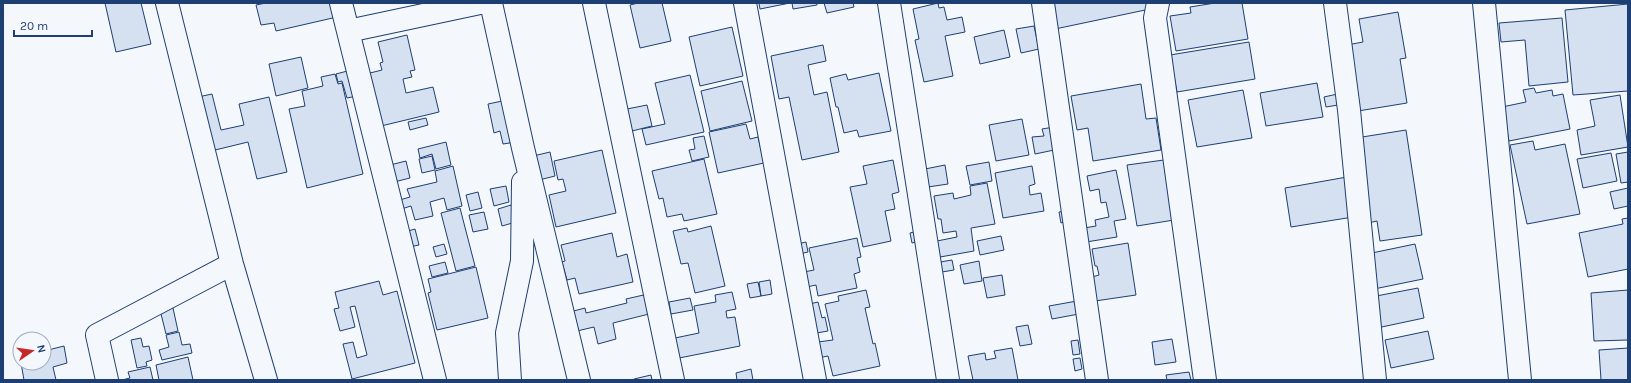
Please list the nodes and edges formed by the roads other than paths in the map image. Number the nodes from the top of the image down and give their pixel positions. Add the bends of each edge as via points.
1 (167, 3) edge
2 (341, 3) edge
3 (480, 3) edge
4 (491, 3) edge
5 (594, 3) edge
6 (745, 3) edge
7 (889, 3) edge
8 (1043, 3) edge
9 (1158, 3) edge
10 (1335, 3) edge
11 (1484, 3) edge
12 (348, 31) junction
13 (523, 148) junction
14 (232, 264) junction
15 (107, 380) edge
16 (266, 380) edge
17 (435, 380) edge
18 (510, 380) edge
19 (579, 380) edge
20 (673, 380) edge
21 (815, 380) edge
22 (948, 380) edge
23 (1097, 380) edge
24 (1205, 380) edge
25 (1374, 380) edge
26 (1520, 380) edge

1 - 14 street
2 - 12 street
3 - 12 street
4 - 13 street
5 - 20 street
6 - 21 street
7 - 22 street
8 - 23 street
9 - 24 street via 1155,18
10 - 25 street via 1349,110
11 - 26 street
12 - 17 street
13 - 18 street via 522,261 507,333
13 - 19 street
14 - 15 street via 98,335
14 - 16 street

